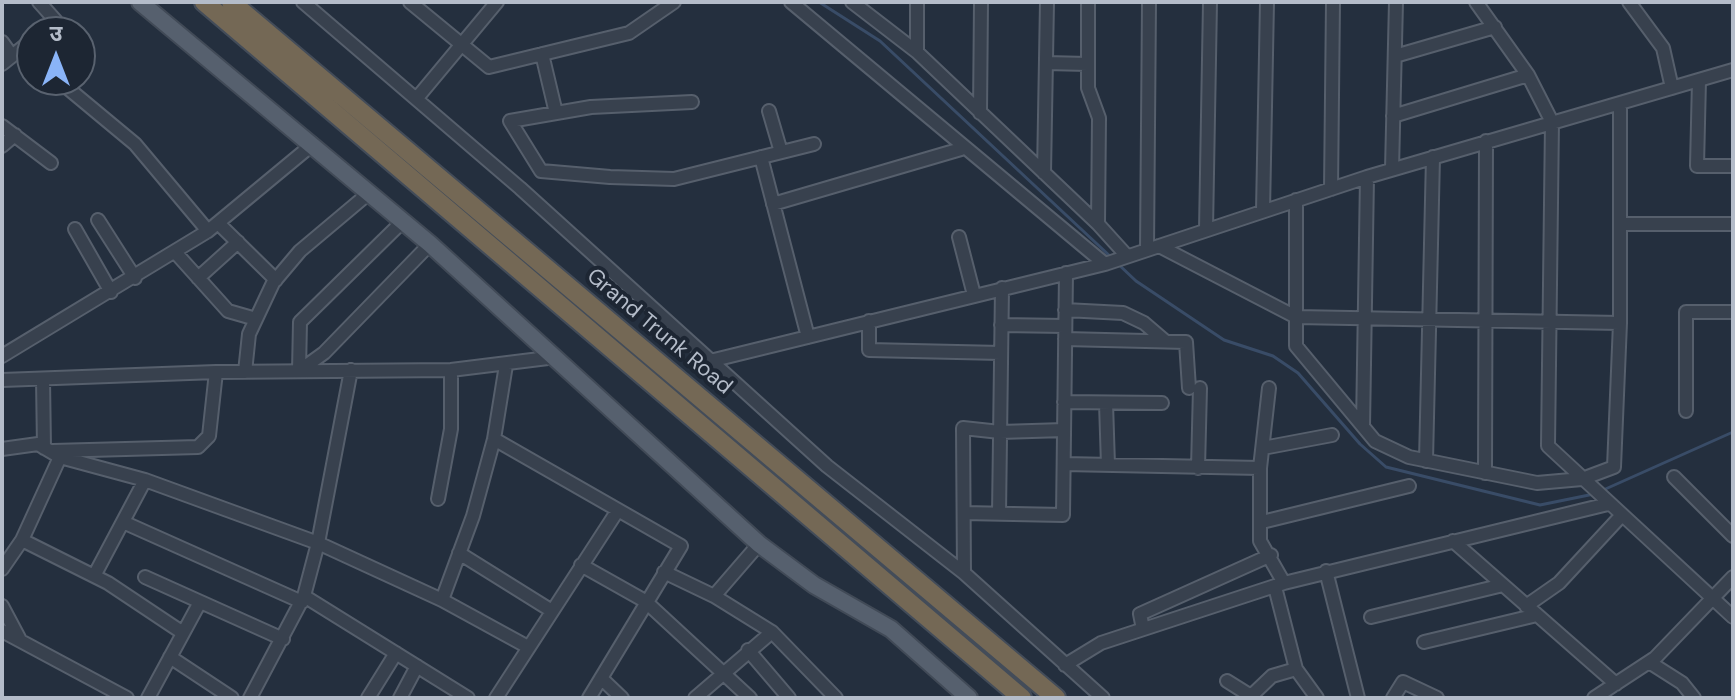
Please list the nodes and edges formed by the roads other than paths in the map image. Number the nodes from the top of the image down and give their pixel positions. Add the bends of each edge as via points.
1 (140, 2) edge
2 (204, 2) edge
3 (231, 2) edge
4 (303, 2) edge
5 (410, 2) edge
6 (497, 2) edge
7 (672, 2) edge
8 (791, 2) edge
9 (852, 2) edge
10 (917, 2) edge
11 (981, 2) edge
12 (1047, 2) edge
13 (1088, 2) edge
14 (1149, 2) edge
15 (1210, 2) edge
16 (1267, 2) edge
17 (1333, 2) edge
18 (1396, 2) edge
19 (1476, 2) edge
20 (1629, 2) edge
21 (1495, 27) junction
22 (2, 42) edge
23 (462, 44) junction
24 (917, 52) junction
25 (542, 54) junction
26 (1395, 56) junction
27 (7, 60) edge
28 (1046, 63) junction
29 (1088, 64) junction
30 (1733, 70) edge
31 (1528, 75) junction
32 (1699, 80) junction
33 (1672, 88) junction
34 (77, 96) edge
35 (417, 98) junction
36 (692, 102) dead end
37 (1620, 103) junction
38 (769, 111) dead end
39 (556, 113) junction
40 (980, 113) junction
41 (1393, 116) junction
42 (1552, 122) junction
43 (2, 126) edge
44 (15, 135) junction
45 (1486, 141) junction
46 (313, 144) junction
47 (814, 144) dead end
48 (2, 146) edge
49 (961, 149) dead end
50 (781, 152) junction
51 (761, 157) junction
52 (1433, 157) junction
53 (51, 163) dead end
54 (1733, 166) edge
55 (1392, 169) junction
56 (541, 171) junction
57 (1044, 173) junction
58 (1367, 177) junction
59 (520, 188) junction
60 (1331, 189) junction
61 (369, 193) junction
62 (1296, 200) junction
63 (773, 204) junction
64 (1263, 211) junction
65 (98, 220) dead end
66 (402, 222) junction
67 (1098, 224) junction
68 (1620, 224) junction
69 (1733, 224) edge
70 (213, 227) junction
71 (75, 229) dead end
72 (1206, 230) junction
73 (959, 237) dead end
74 (238, 242) junction
75 (430, 244) junction
76 (1153, 248) junction
77 (175, 252) junction
78 (1115, 260) junction
79 (1066, 273) junction
80 (135, 278) junction
81 (198, 278) junction
82 (276, 280) junction
83 (1002, 288) junction
84 (111, 292) junction
85 (974, 295) junction
86 (1065, 310) junction
87 (1733, 312) edge
88 (1296, 317) junction
89 (256, 319) junction
90 (1365, 319) junction
91 (1429, 320) junction
92 (869, 321) junction
93 (1485, 321) junction
94 (1550, 323) junction
95 (1620, 323) junction
96 (1001, 325) junction
97 (1065, 332) junction
98 (808, 337) junction
99 (1165, 341) junction
100 (1001, 353) junction
101 (2, 356) edge
102 (556, 357) junction
103 (710, 361) junction
104 (506, 365) junction
105 (351, 370) junction
106 (451, 370) junction
107 (299, 371) junction
108 (216, 372) junction
109 (245, 372) junction
110 (43, 379) junction
111 (2, 380) edge
112 (1269, 388) dead end
113 (1064, 402) junction
114 (1106, 403) junction
115 (1162, 403) dead end
116 (1686, 411) dead end
117 (1363, 426) junction
118 (1064, 430) junction
119 (1000, 432) junction
120 (1332, 435) dead end
121 (494, 439) junction
122 (1263, 448) junction
123 (2, 449) edge
124 (51, 452) junction
125 (1426, 461) junction
126 (1064, 464) junction
127 (1108, 465) junction
128 (1198, 468) junction
129 (1260, 468) junction
130 (1485, 473) junction
131 (1674, 477) dead end
132 (145, 480) junction
133 (1586, 482) junction
134 (1409, 486) dead end
135 (438, 499) dead end
136 (1606, 502) junction
137 (618, 510) junction
138 (964, 513) junction
139 (999, 514) junction
140 (1621, 516) junction
141 (123, 522) junction
142 (1262, 522) junction
143 (1733, 536) edge
144 (22, 540) junction
145 (1453, 541) junction
146 (318, 543) junction
147 (759, 544) junction
148 (459, 553) junction
149 (1271, 555) junction
150 (581, 565) junction
151 (2, 569) edge
152 (1326, 571) junction
153 (664, 572) junction
154 (964, 573) junction
155 (94, 576) junction
156 (145, 577) dead end
157 (1733, 577) edge
158 (1280, 585) junction
159 (1503, 585) junction
160 (714, 596) junction
161 (1713, 598) junction
162 (303, 599) junction
163 (442, 600) junction
164 (645, 601) junction
165 (200, 602) junction
166 (2, 606) edge
167 (1526, 606) junction
168 (552, 611) junction
169 (1537, 615) junction
170 (1371, 617) dead end
171 (1733, 617) edge
172 (1143, 629) junction
173 (2, 631) edge
174 (772, 632) junction
175 (183, 633) junction
176 (19, 638) junction
177 (283, 639) junction
178 (1424, 642) dead end
179 (528, 647) junction
180 (748, 650) junction
181 (396, 653) junction
182 (170, 657) junction
183 (1649, 662) junction
184 (1065, 665) junction
185 (417, 666) junction
186 (1296, 669) junction
187 (724, 672) junction
188 (601, 678) junction
189 (1227, 681) dead end
190 (1616, 684) junction
191 (461, 696) edge
192 (127, 698) edge
193 (148, 698) edge
194 (232, 698) edge
195 (250, 698) edge
196 (368, 698) edge
197 (400, 698) edge
198 (496, 698) edge
199 (589, 698) edge
200 (622, 698) edge
201 (695, 698) edge
202 (750, 698) edge
203 (789, 698) edge
204 (836, 698) edge
205 (969, 698) edge
206 (1022, 698) edge
207 (1056, 698) edge
208 (1103, 698) edge
209 (1317, 698) edge
210 (1358, 698) edge
211 (1393, 698) edge
212 (1437, 698) edge
213 (1594, 698) edge
214 (1694, 698) edge

1 - 46 main road
2 - 206 highway, Grand Trunk Road
3 - 207 highway, Grand Trunk Road
4 - 35 street
5 - 23 street
6 - 23 street
7 - 25 street via 629,33
8 - 78 street
9 - 24 street
10 - 24 street
11 - 40 street
12 - 28 street
13 - 29 street
14 - 76 street
15 - 72 street
16 - 64 street
17 - 60 street
18 - 26 street
19 - 21 street
20 - 33 street via 1663,48
21 - 26 street
21 - 31 street
22 - 27 street
23 - 25 street via 489,67
23 - 35 street
24 - 40 street
25 - 39 street
26 - 41 street
28 - 29 street
28 - 57 street
29 - 67 street via 1088,88 1099,118
30 - 32 street
31 - 41 street
31 - 42 street
32 - 33 street
32 - 54 street via 1697,166
33 - 37 street
34 - 70 street via 135,144
35 - 59 street
36 - 39 street
37 - 42 street
37 - 68 street
38 - 50 street
39 - 56 street via 510,121
40 - 57 street
41 - 55 street
42 - 45 street
42 - 94 street
43 - 44 street
44 - 48 street
44 - 53 street
45 - 52 street
45 - 93 street
46 - 61 main road
46 - 70 street
47 - 50 street
49 - 63 street
50 - 51 street
51 - 56 street via 674,179
51 - 63 street
52 - 55 street
52 - 91 street
55 - 58 street
56 - 59 street
57 - 67 street
58 - 60 street
58 - 90 street
59 - 103 street
60 - 62 street
61 - 66 main road
61 - 82 street via 300,251
62 - 64 street
62 - 88 street
63 - 98 street
64 - 72 street
65 - 80 street
66 - 75 main road
66 - 107 street via 300,322
67 - 78 street
68 - 69 street
68 - 95 street
70 - 74 street
70 - 77 street
71 - 84 street
72 - 76 street
73 - 85 street
74 - 81 street
74 - 82 street
75 - 102 main road
75 - 107 street via 324,353
76 - 78 street
76 - 88 street
77 - 80 street
77 - 81 street
78 - 79 street
79 - 83 street
79 - 86 street
80 - 84 street
81 - 89 street via 228,311
82 - 89 street
83 - 85 street
83 - 96 street
84 - 101 street
85 - 92 street
86 - 97 street
86 - 99 street via 1123,313
87 - 116 street via 1686,312
88 - 90 street
88 - 117 street via 1296,346
89 - 109 street
90 - 91 street
90 - 117 street
91 - 93 street
91 - 125 street
92 - 98 street
92 - 100 street via 869,350
93 - 94 street
93 - 130 street
94 - 95 street
94 - 133 street via 1548,446
95 - 133 street via 1614,467
96 - 97 street
96 - 100 street
97 - 99 street
97 - 113 street
98 - 103 street
99 - 128 street via 1186,342 1195,388
100 - 119 street
102 - 104 street
102 - 147 main road
103 - 154 street via 827,466
104 - 106 street
104 - 121 street
105 - 106 street
105 - 107 street
105 - 146 street
106 - 135 street via 451,429
107 - 109 street
108 - 109 street
108 - 110 street
108 - 124 street via 209,436 198,447
110 - 111 street
110 - 124 street
112 - 122 street
113 - 114 street
113 - 118 street
114 - 115 street
114 - 127 street
117 - 125 street via 1375,441
118 - 119 street
118 - 126 street
119 - 138 street via 963,428
119 - 139 street
120 - 122 street
121 - 137 street
121 - 148 street
122 - 129 street
123 - 124 street via 38,444
124 - 132 street
124 - 144 street
125 - 130 street
126 - 127 street
126 - 139 street via 1063,515
127 - 128 street
128 - 129 street
129 - 142 street
130 - 133 street via 1537,483
131 - 143 street
132 - 141 street
132 - 146 street
133 - 136 street
134 - 142 street
136 - 140 street
136 - 145 street
137 - 150 street
137 - 153 street via 681,546
138 - 139 street
138 - 154 street
140 - 161 street
140 - 167 street via 1559,583
141 - 155 street
141 - 162 street
142 - 149 street via 1260,541
144 - 151 street
144 - 155 street
145 - 152 street
145 - 159 street
146 - 162 street
146 - 163 street
147 - 160 street
147 - 205 main road via 814,585 891,629
148 - 163 street
148 - 168 street
149 - 158 street
149 - 172 street via 1140,614
150 - 164 street
150 - 168 street
152 - 158 street
152 - 210 street
153 - 160 street
153 - 164 street
154 - 184 street
155 - 175 street
156 - 165 street
157 - 161 street
158 - 172 street
158 - 186 street
159 - 167 street
159 - 170 street
160 - 174 street
161 - 171 street
161 - 183 street
162 - 177 street
162 - 181 street
163 - 179 street
164 - 187 street
164 - 188 street
165 - 175 street
165 - 177 street
166 - 176 street
167 - 169 street
168 - 179 street
169 - 178 street
169 - 190 street
172 - 184 street via 1101,643
173 - 176 street
174 - 180 street
174 - 204 street
175 - 182 street
176 - 192 street
177 - 195 street
179 - 198 street
180 - 187 street
180 - 203 street
181 - 185 street
181 - 196 street
182 - 193 street
182 - 194 street
183 - 190 street
183 - 214 street via 1682,683
184 - 208 street
185 - 191 street
185 - 197 street
186 - 189 street via 1272,676 1251,696
186 - 209 street
187 - 201 street
187 - 202 street
188 - 199 street
188 - 200 street
190 - 213 street
211 - 212 street via 1403,682

